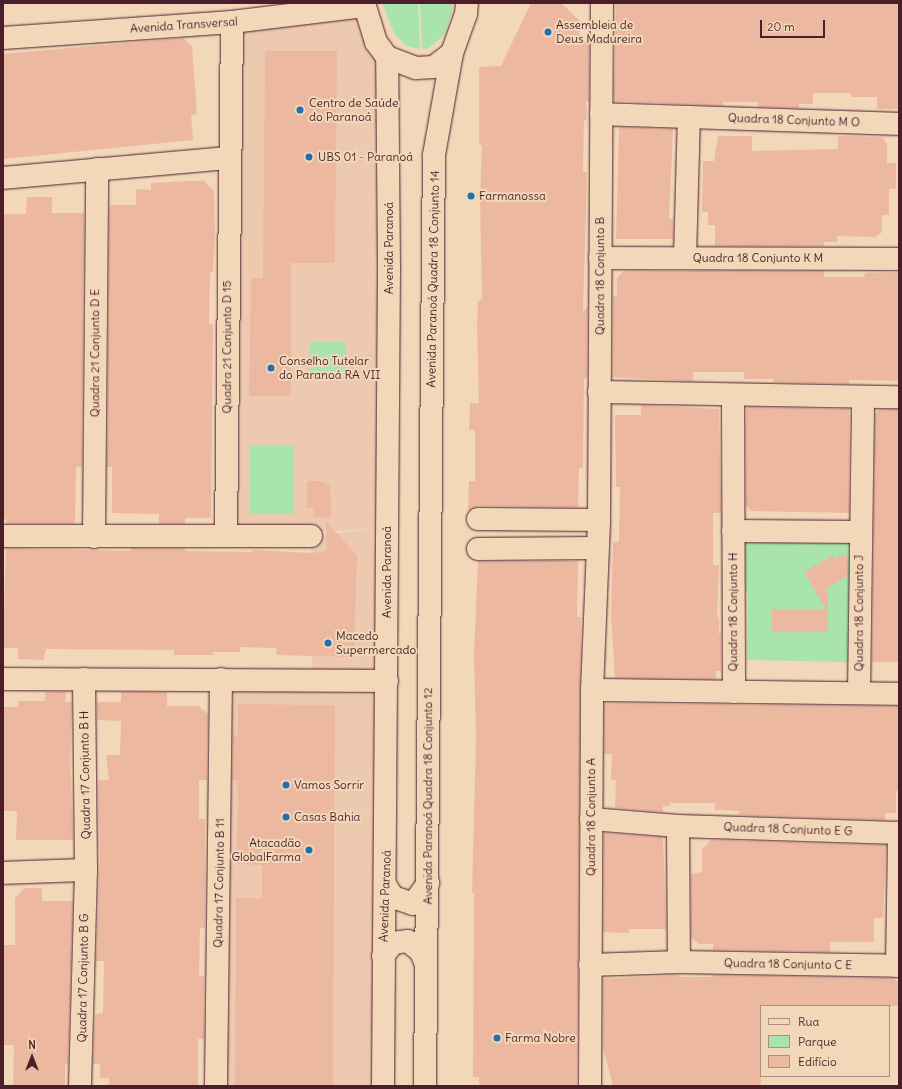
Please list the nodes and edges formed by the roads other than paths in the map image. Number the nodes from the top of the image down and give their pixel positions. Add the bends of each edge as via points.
1 (602, 3) edge
2 (364, 4) edge
3 (471, 7) edge
4 (232, 22) junction
5 (3, 38) edge
6 (452, 53) junction
7 (387, 57) junction
8 (601, 114) junction
9 (689, 117) junction
10 (899, 124) edge
11 (228, 158) junction
12 (97, 169) junction
13 (3, 178) edge
14 (685, 257) junction
15 (600, 258) junction
16 (899, 259) edge
17 (599, 392) junction
18 (733, 396) junction
19 (863, 397) junction
20 (899, 397) edge
21 (431, 506) joint
22 (478, 520) dead end
23 (599, 520) junction
24 (733, 531) junction
25 (860, 532) junction
26 (226, 534) junction
27 (3, 536) edge
28 (311, 536) dead end
29 (94, 537) junction
30 (597, 548) junction
31 (478, 549) dead end
32 (3, 679) edge
33 (84, 679) junction
34 (221, 679) junction
35 (387, 681) junction
36 (592, 690) junction
37 (734, 692) junction
38 (859, 693) junction
39 (899, 694) edge
40 (591, 819) junction
41 (678, 826) junction
42 (899, 833) edge
43 (86, 870) junction
44 (3, 873) edge
45 (428, 883) junction
46 (386, 886) junction
47 (383, 956) junction
48 (425, 962) junction
49 (679, 962) junction
50 (590, 965) junction
51 (898, 966) edge
52 (80, 1086) edge
53 (216, 1086) edge
54 (383, 1086) edge
55 (425, 1086) edge
56 (590, 1086) edge

1 - 8 street, Quadra 18 Conjunto B
2 - 4 street, Avenida Transversal
2 - 7 street via 376,42
3 - 6 street, Avenida Paranoá Quadra 18 Conjunto 14
4 - 5 street, Avenida Transversal
4 - 11 street, Quadra 21 Conjunto D 15
6 - 7 street via 434,67 426,68 416,68
6 - 21 street, Avenida Paranoá Quadra 18 Conjunto 14 via 434,155
7 - 35 street, Avenida Paranoá
8 - 9 street, Quadra 18 Conjunto M O
8 - 15 street, Quadra 18 Conjunto B
9 - 10 street, Quadra 18 Conjunto M O
9 - 14 street, Quadra 18 Conjunto K M
11 - 12 street
11 - 26 street, Quadra 21 Conjunto D 15
12 - 13 street
12 - 29 street, Quadra 21 Conjunto D E
14 - 15 street
14 - 16 street, Quadra 18 Conjunto K M
15 - 17 street, Quadra 18 Conjunto B
17 - 18 street
17 - 23 street, Quadra 18 Conjunto B
18 - 19 street
18 - 24 street, Quadra 18 Conjunto H
19 - 20 street
19 - 25 street, Quadra 18 Conjunto J
21 - 45 street, Avenida Paranoá Quadra 18 Conjunto 12
22 - 23 street
23 - 30 street, Quadra 18 Conjunto B
24 - 25 street
24 - 37 street, Quadra 18 Conjunto H
25 - 38 street, Quadra 18 Conjunto J
26 - 28 street
26 - 29 street
27 - 29 street
30 - 31 street
30 - 36 street, Quadra 18 Conjunto A
32 - 33 street
33 - 34 street
33 - 43 street, Quadra 17 Conjunto B H
34 - 35 street
34 - 53 street, Quadra 17 Conjunto B 11
35 - 46 street, Avenida Paranoá
36 - 37 street
36 - 40 street, Quadra 18 Conjunto A
37 - 38 street
38 - 39 street
40 - 41 street, Quadra 18 Conjunto E G
40 - 50 street, Quadra 18 Conjunto A
41 - 42 street, Quadra 18 Conjunto E G
41 - 49 street
42 - 51 street
43 - 44 street
43 - 52 street, Quadra 17 Conjunto B G
45 - 46 street via 413,904 392,897
45 - 48 street, Avenida Paranoá Quadra 18 Conjunto 12
46 - 47 street, Avenida Paranoá
47 - 48 street via 393,943 408,941 421,952
47 - 54 street, Avenida Paranoá
48 - 55 street, Avenida Paranoá Quadra 18 Conjunto 12
49 - 50 street, Quadra 18 Conjunto C E
49 - 51 street, Quadra 18 Conjunto C E
50 - 56 street, Quadra 18 Conjunto A

